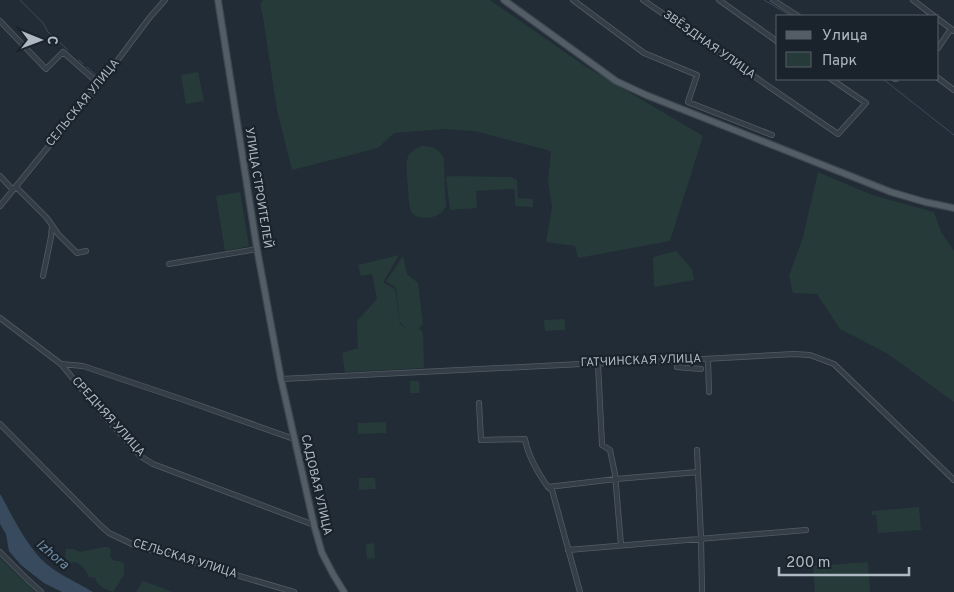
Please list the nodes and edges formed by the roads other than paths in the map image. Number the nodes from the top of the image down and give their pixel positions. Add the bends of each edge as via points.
1 (165, 0) edge
2 (218, 0) edge
3 (504, 0) edge
4 (573, 0) edge
5 (643, 0) edge
6 (719, 0) edge
7 (774, 0) edge
8 (913, 0) edge
9 (796, 15) edge
10 (933, 15) edge
11 (939, 20) edge
12 (0, 21) edge
13 (953, 30) edge
14 (776, 41) edge
15 (939, 47) edge
16 (939, 79) edge
17 (832, 80) edge
18 (99, 84) junction
19 (954, 90) edge
20 (772, 135) dead end
21 (0, 176) edge
22 (14, 188) junction
23 (0, 206) edge
24 (954, 208) edge
25 (52, 226) junction
26 (258, 249) junction
27 (86, 251) dead end
28 (169, 264) dead end
29 (43, 276) dead end
30 (0, 318) edge
31 (708, 359) junction
32 (61, 364) junction
33 (73, 364) junction
34 (598, 364) junction
35 (676, 367) dead end
36 (701, 369) dead end
37 (68, 372) junction
38 (281, 379) junction
39 (709, 392) dead end
40 (479, 403) dead end
41 (0, 424) edge
42 (294, 439) junction
43 (697, 450) dead end
44 (698, 472) junction
45 (616, 479) junction
46 (954, 480) edge
47 (548, 487) junction
48 (314, 525) junction
49 (806, 530) dead end
50 (701, 538) junction
51 (622, 545) junction
52 (568, 550) junction
53 (0, 552) edge
54 (41, 592) edge
55 (294, 592) edge
56 (344, 592) edge
57 (580, 592) edge
58 (702, 592) edge

1 - 18 street, СЕЛЬСКАЯ УЛИЦА
2 - 26 main road, УЛИЦА СТРОИТЕЛЕЙ
3 - 24 main road via 616,81 646,95 891,192
4 - 20 street via 644,53 697,75 688,102
5 - 17 street, ЗВЁЗДНАЯ УЛИЦА via 838,134 866,103
6 - 14 street
7 - 9 street
8 - 10 street
11 - 13 street
12 - 18 street via 46,69 63,52
13 - 15 street
16 - 19 street
18 - 22 street, СЕЛЬСКАЯ УЛИЦА
21 - 22 street
22 - 23 street, СЕЛЬСКАЯ УЛИЦА
22 - 25 street
25 - 27 street via 77,254
25 - 29 street
26 - 28 street
26 - 38 main road, УЛИЦА СТРОИТЕЛЕЙ
30 - 32 street, СРЕДНЯЯ УЛИЦА
31 - 34 street, ГАТЧИНСКАЯ УЛИЦА
31 - 39 street
31 - 46 street, ГАТЧИНСКАЯ УЛИЦА via 794,354 810,355 834,364
32 - 33 street
32 - 37 street, СРЕДНЯЯ УЛИЦА
33 - 37 street
33 - 42 street
34 - 38 street, ГАТЧИНСКАЯ УЛИЦА
34 - 45 street via 602,445 610,450
35 - 36 street
37 - 48 street, СРЕДНЯЯ УЛИЦА via 140,456 153,464
38 - 42 main road, САДОВАЯ УЛИЦА
40 - 47 street via 480,440 525,439 527,450
41 - 55 street, СЕЛЬСКАЯ УЛИЦА via 109,533 134,544
42 - 48 main road, САДОВАЯ УЛИЦА
43 - 44 street
44 - 45 street
44 - 50 street
45 - 47 street
45 - 51 street
47 - 52 street via 552,490
48 - 56 main road, САДОВАЯ УЛИЦА via 322,553
49 - 50 street
50 - 51 street
50 - 58 street
51 - 52 street
52 - 57 street
53 - 54 street

